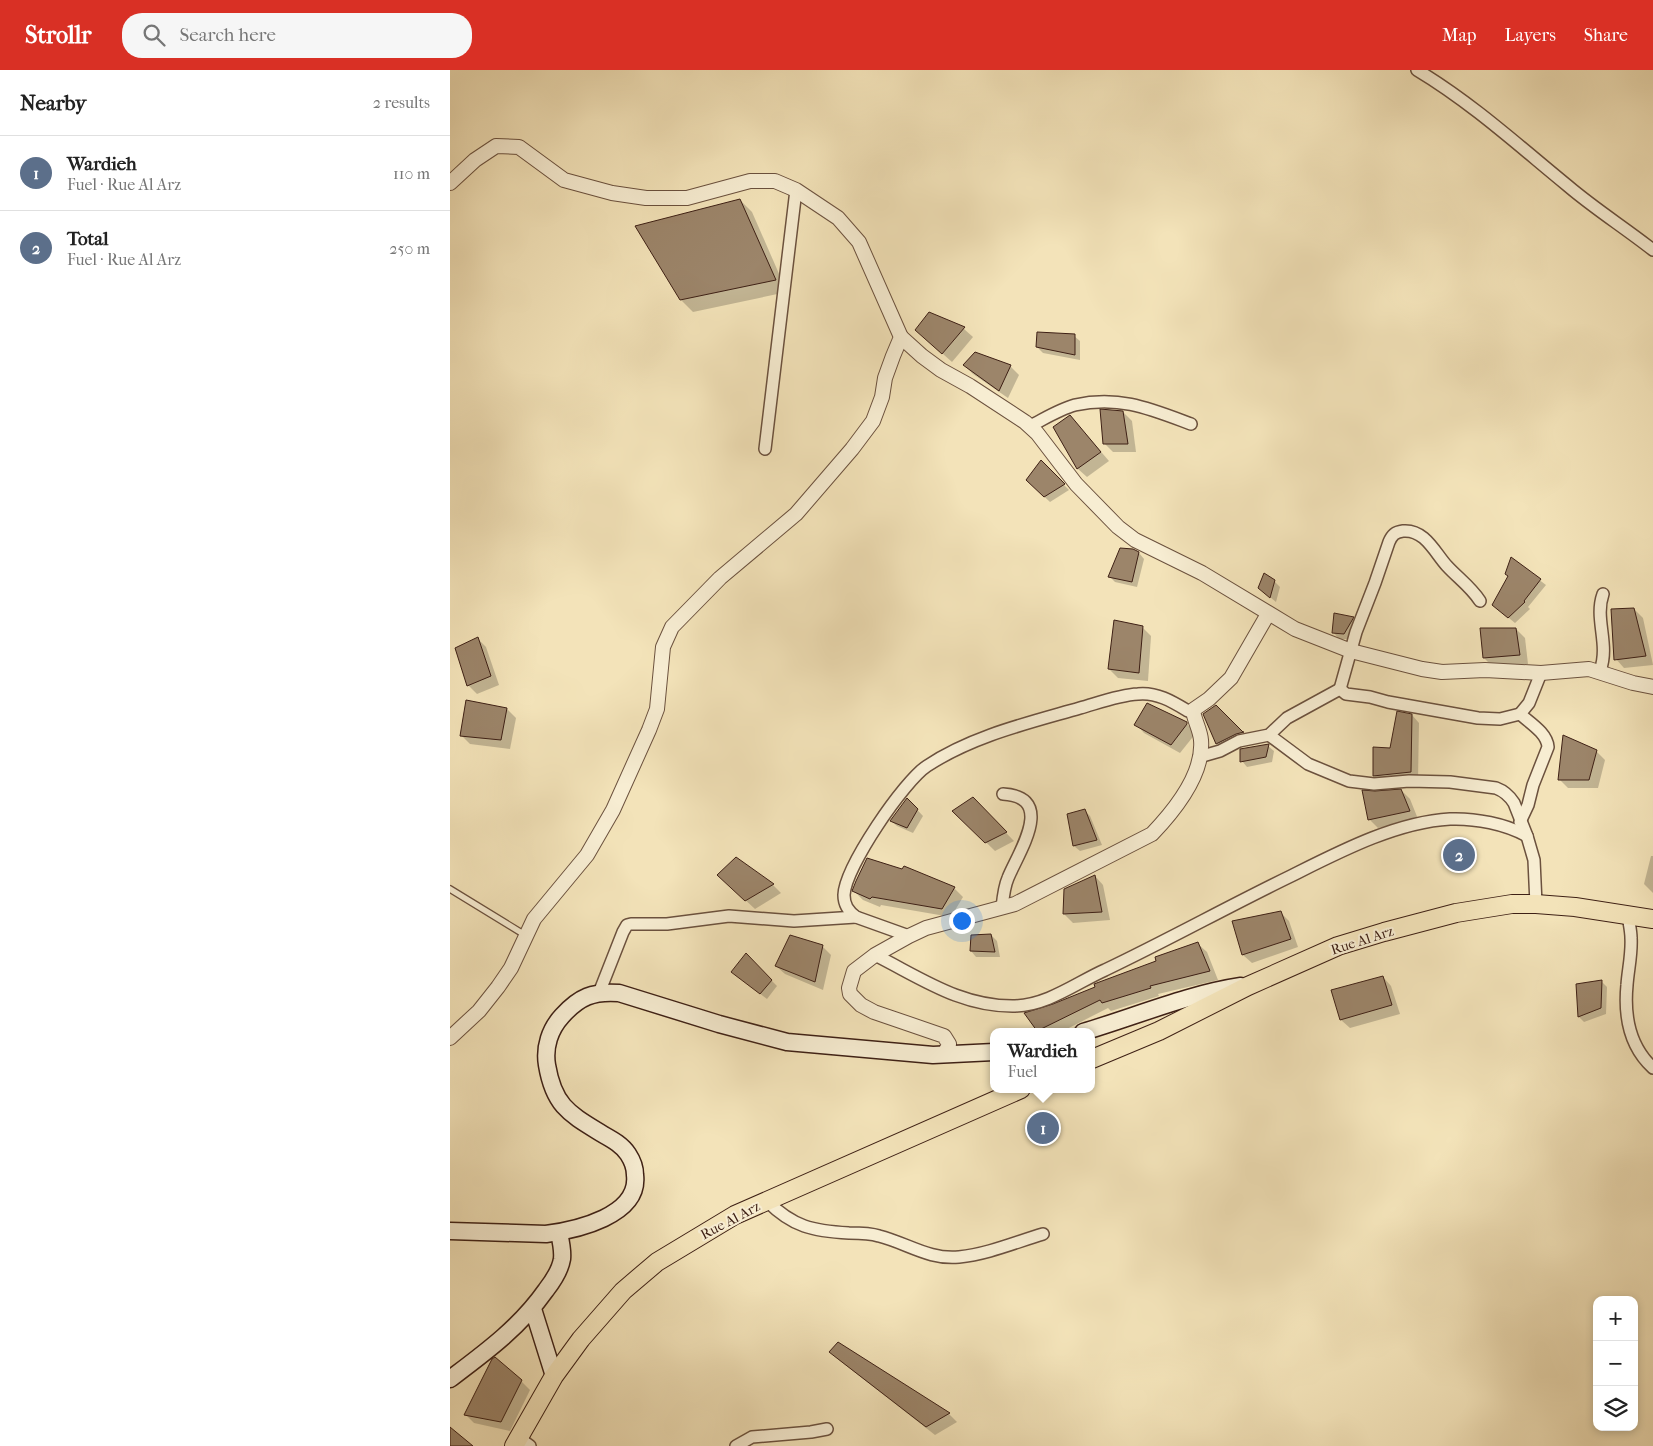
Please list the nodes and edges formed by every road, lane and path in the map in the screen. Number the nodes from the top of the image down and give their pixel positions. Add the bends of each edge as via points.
1 (1417, 70) edge
2 (450, 183) edge
3 (796, 190) junction
4 (1653, 250) edge
5 (901, 337) junction
6 (1191, 424) dead end
7 (1030, 426) junction
8 (765, 449) dead end
9 (1603, 594) dead end
10 (1480, 600) dead end
11 (1268, 614) junction
12 (1351, 650) junction
13 (1600, 671) junction
14 (1540, 673) junction
15 (1653, 686) edge
16 (1340, 689) junction
17 (1193, 710) junction
18 (1520, 714) junction
19 (1269, 735) junction
20 (1199, 757) junction
21 (1003, 794) dead end
22 (1520, 822) junction
23 (1527, 836) junction
24 (450, 889) edge
25 (1536, 904) junction
26 (1002, 908) junction
27 (1628, 915) junction
28 (856, 917) junction
29 (1653, 919) edge
30 (526, 935) junction
31 (909, 936) junction
32 (875, 955) junction
33 (1248, 986) junction
34 (598, 993) junction
35 (1095, 1028) edge
36 (450, 1038) edge
37 (990, 1052) edge
38 (944, 1055) junction
39 (1095, 1058) edge
40 (1653, 1068) edge
41 (1012, 1093) edge
42 (767, 1201) junction
43 (450, 1231) edge
44 (559, 1233) junction
45 (1043, 1234) dead end
46 (533, 1310) junction
47 (554, 1376) junction
48 (450, 1379) edge
49 (827, 1429) dead end
50 (521, 1443) edge
51 (737, 1446) edge

1 - 4 street via 1443,85 1569,188
2 - 3 street via 496,146 519,147 564,180 646,198 687,198 750,181 775,181
3 - 5 street via 838,218 859,242
3 - 8 street
5 - 7 street via 941,370
5 - 30 street via 873,421 852,449 796,514 720,578 672,627 663,647 657,709 625,785 586,855 534,919
6 - 7 street via 1121,402 1098,402 1074,406
7 - 11 street via 1076,484 1118,527 1135,540 1202,573
9 - 13 street via 1600,609 1604,658
10 - 12 street via 1425,538 1412,531 1396,532 1389,542
11 - 12 street via 1296,629
11 - 17 street via 1231,678
12 - 14 street via 1435,671
12 - 16 street
13 - 14 street via 1574,669
13 - 15 street via 1633,683
14 - 18 street via 1529,703
16 - 18 street via 1346,694 1478,718 1500,719
16 - 19 street via 1287,718
17 - 20 street via 1201,739
17 - 28 street via 1188,711 1150,694 1138,694 995,734 926,766 895,800 864,846 848,878 844,901
18 - 22 street via 1543,735 1548,747
19 - 20 street via 1239,741
19 - 22 street via 1308,764 1349,781 1374,784 1450,782 1496,788 1514,803
20 - 26 street via 1189,786 1152,834
21 - 26 street via 1018,797 1026,804 1031,821 1007,880
22 - 23 street
23 - 25 street via 1534,860
23 - 32 street via 1494,825 1463,820 1430,822 1399,830 1338,852 1133,958 1034,1004 1004,1006 970,1001
24 - 30 lane
25 - 27 main road, Rue Al Arz
25 - 33 main road, Rue Al Arz via 1512,904 1456,913 1384,932 1338,946
26 - 31 street
27 - 29 main road, Rue Al Arz
27 - 40 street via 1632,939 1627,986 1629,1029 1637,1050
28 - 31 street
28 - 34 street via 794,921 729,916 667,924 627,925
30 - 36 street via 498,987 479,1011
31 - 32 street
32 - 38 street via 854,971 849,982 850,994 874,1012 944,1036 949,1044
33 - 35 main road via 1187,999
33 - 39 main road, Rue Al Arz via 1159,1031
34 - 38 main road via 619,992 713,1023 787,1042
34 - 44 main road via 577,1001 552,1029 546,1058 549,1076 556,1098 574,1116 628,1153 636,1185 628,1201 617,1211 581,1228
37 - 38 main road
41 - 42 main road, Rue Al Arz
42 - 45 street via 786,1218 802,1226 826,1232 877,1235 934,1256 972,1255
42 - 47 main road, Rue Al Arz via 735,1215 650,1268 623,1291
43 - 44 main road
44 - 46 main road via 560,1267
46 - 47 main road
46 - 48 main road via 493,1347
47 - 50 main road, Rue Al Arz
49 - 51 street via 752,1437

